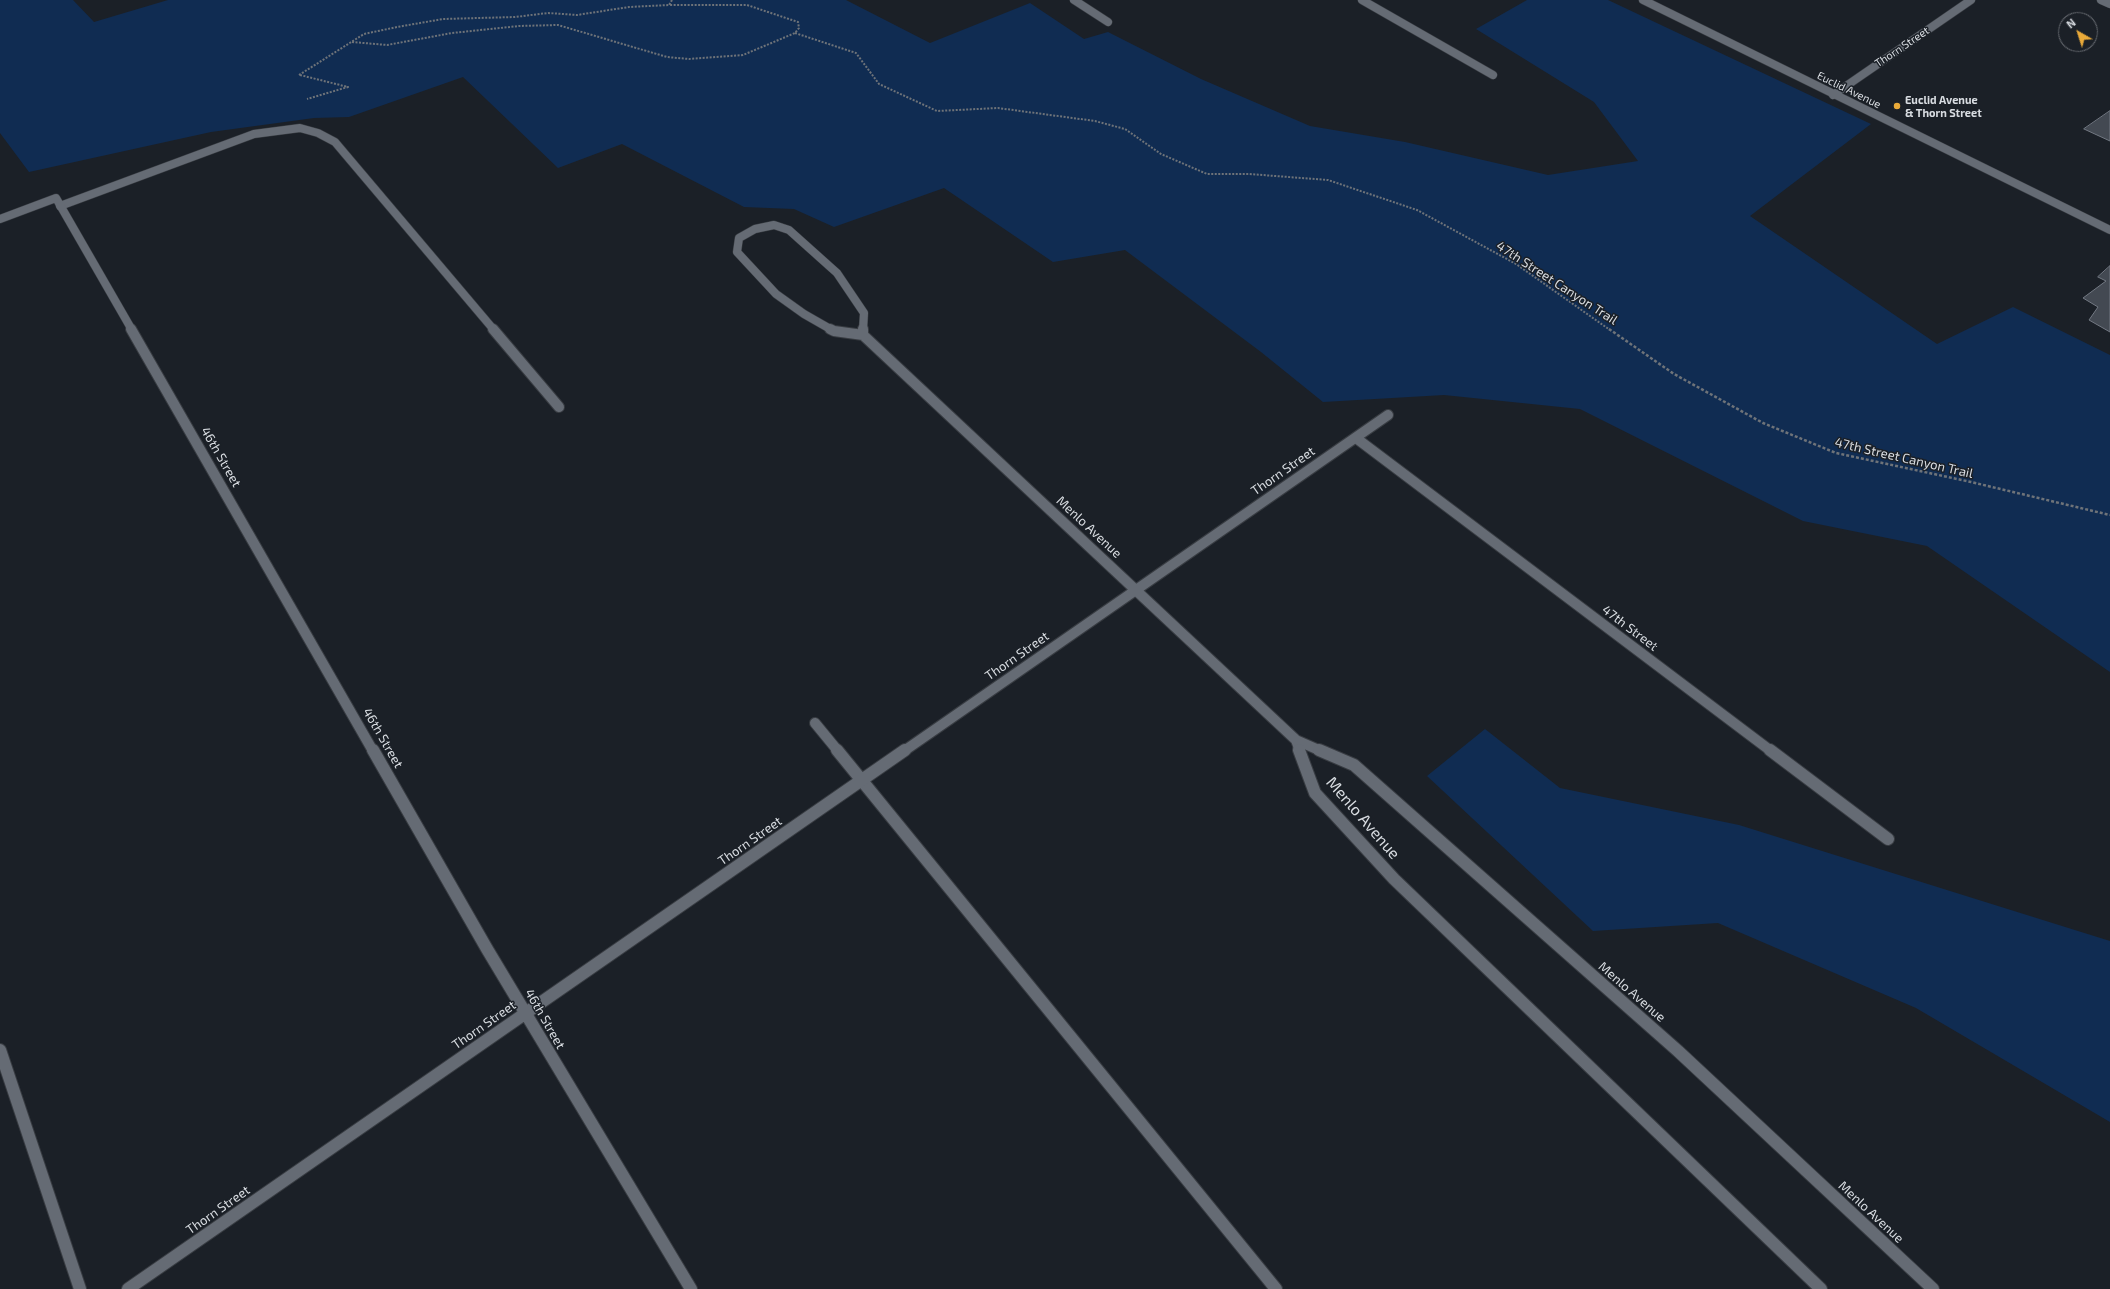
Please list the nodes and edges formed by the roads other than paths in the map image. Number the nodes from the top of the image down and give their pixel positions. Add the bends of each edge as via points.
1 (1074, 0) edge
2 (1362, 0) edge
3 (1643, 0) edge
4 (1971, 0) edge
5 (2101, 0) edge
6 (2110, 4) edge
7 (1108, 22) dead end
8 (1493, 75) dead end
9 (1833, 95) junction
10 (58, 202) junction
11 (0, 219) edge
12 (2110, 230) edge
13 (863, 335) junction
14 (559, 407) dead end
15 (1388, 415) dead end
16 (1356, 438) junction
17 (1136, 590) junction
18 (815, 723) dead end
19 (1296, 740) junction
20 (861, 780) junction
21 (1888, 839) dead end
22 (526, 1014) junction
23 (0, 1050) edge
24 (80, 1289) edge
25 (128, 1289) edge
26 (691, 1289) edge
27 (1276, 1289) edge
28 (1821, 1289) edge
29 (1933, 1289) edge

1 - 7 street
2 - 8 street
3 - 9 street, Euclid Avenue
4 - 9 street, Thorn Street
5 - 6 street
9 - 12 street, Euclid Avenue
10 - 11 street
10 - 14 street via 254,134 300,128 318,133 335,142
10 - 22 street, 46th Street
13 - 13 street via 864,313 837,273 789,230 774,225 755,229 739,238 737,252 776,294 834,331
13 - 17 street, Menlo Avenue
15 - 16 street, Thorn Street
16 - 17 street, Thorn Street
16 - 21 street, 47th Street
17 - 19 street, Menlo Avenue
17 - 20 street, Thorn Street
18 - 20 street
19 - 28 street, Menlo Avenue via 1315,793 1394,879
19 - 29 street, Menlo Avenue via 1354,765 1678,1051
20 - 22 street, Thorn Street
20 - 27 street
22 - 25 street, Thorn Street
22 - 26 street, 46th Street
23 - 24 street

